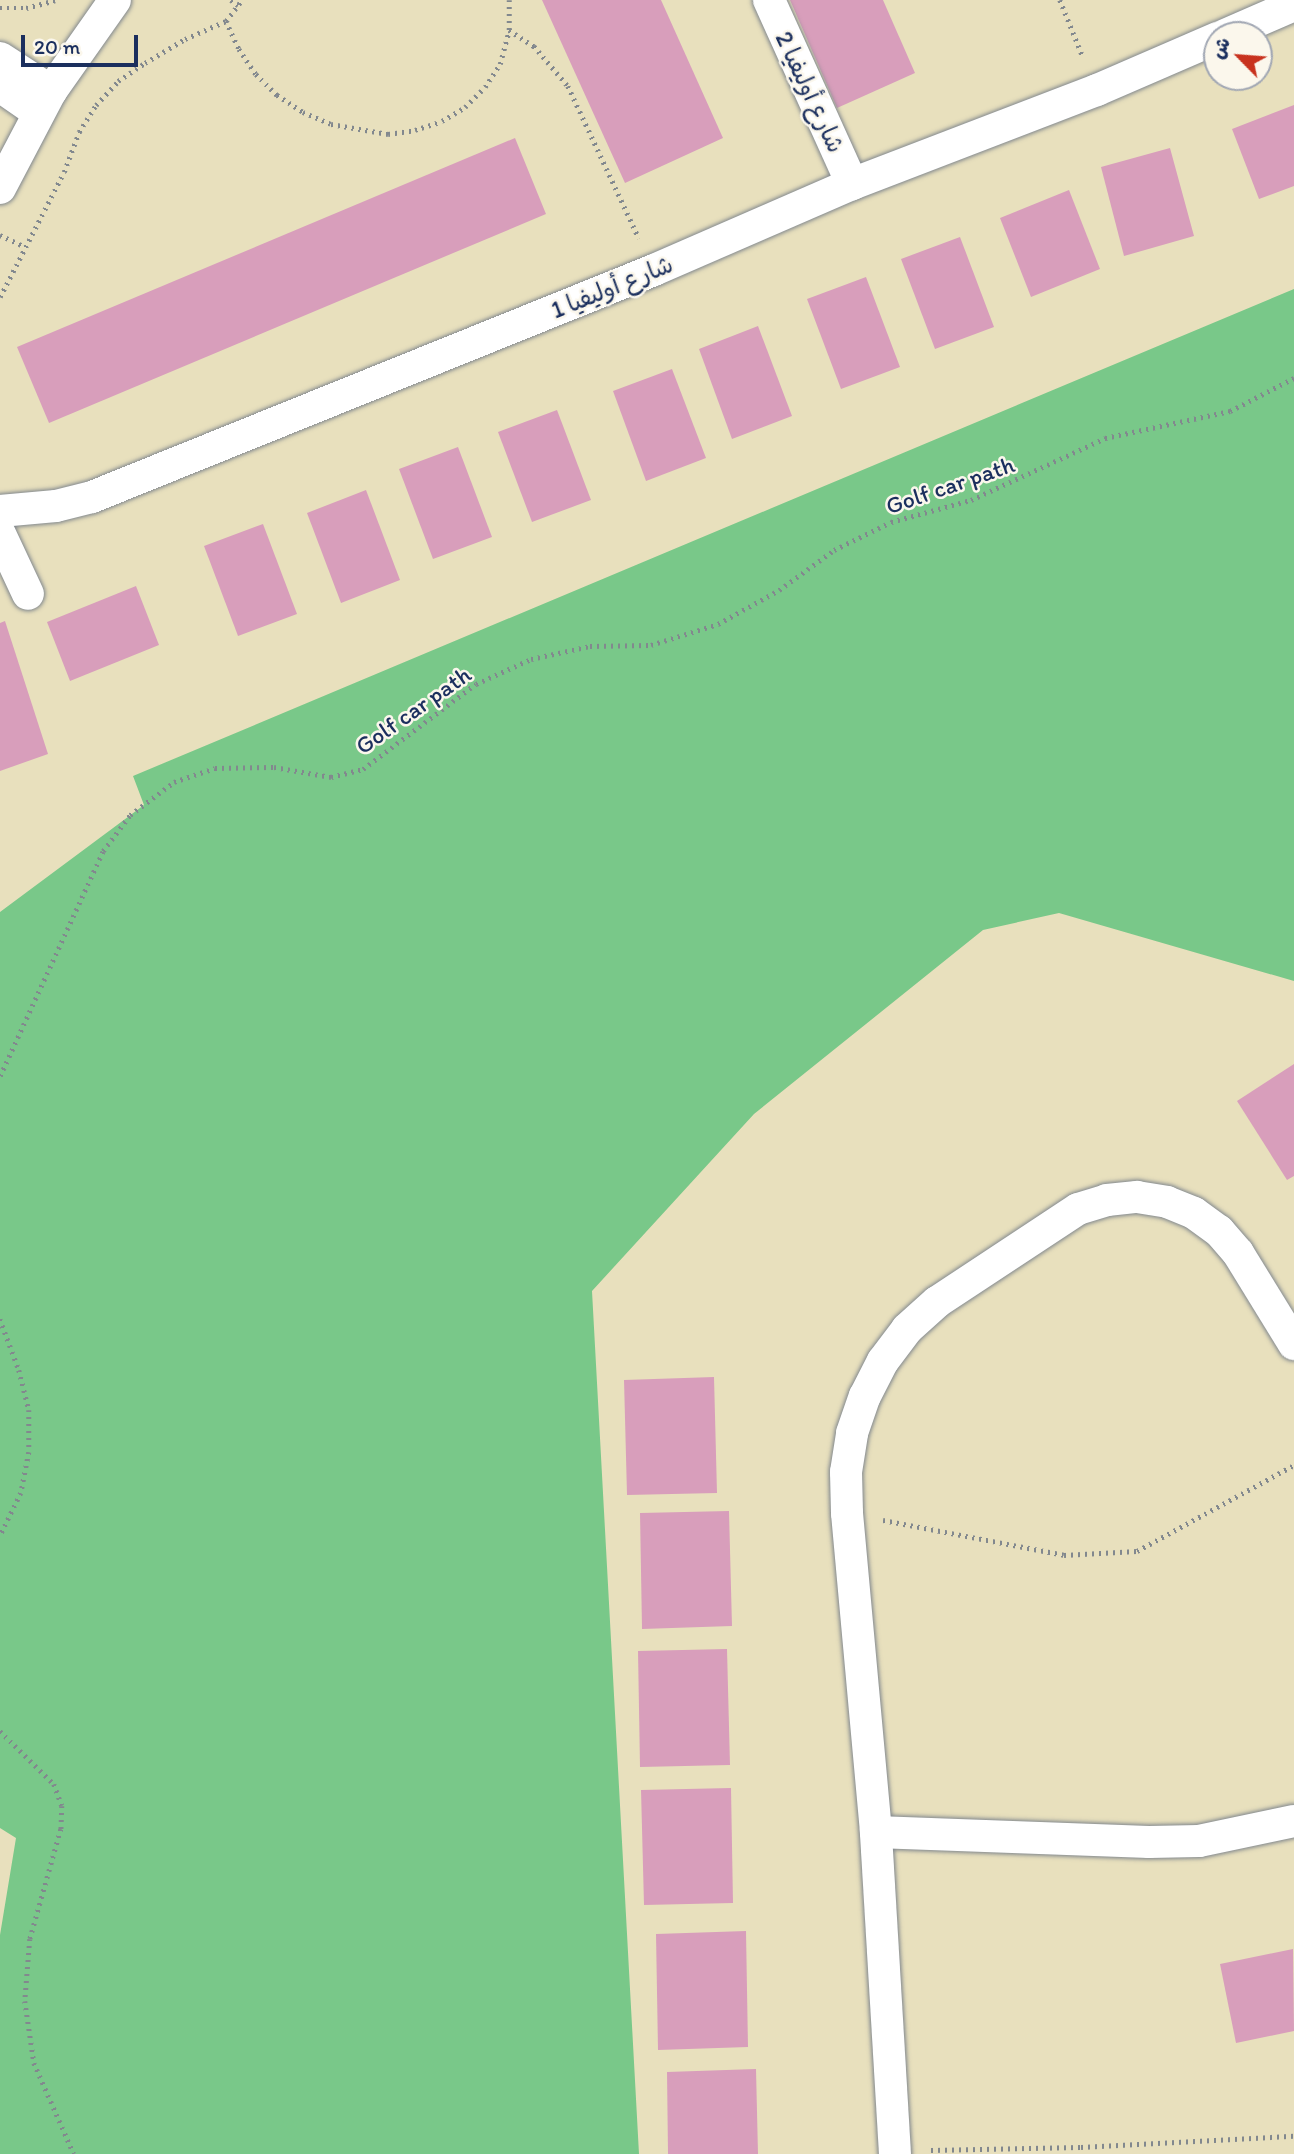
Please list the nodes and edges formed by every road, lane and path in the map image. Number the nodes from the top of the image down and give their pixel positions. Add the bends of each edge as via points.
1 (55, 0) edge
2 (115, 0) edge
3 (231, 0) edge
4 (242, 0) edge
5 (509, 0) edge
6 (769, 0) edge
7 (1060, 0) edge
8 (238, 5) junction
9 (1294, 5) edge
10 (0, 8) edge
11 (226, 21) junction
12 (1257, 21) edge
13 (509, 30) junction
14 (1203, 44) edge
15 (0, 58) edge
16 (0, 86) edge
17 (1097, 90) junction
18 (45, 102) junction
19 (852, 184) junction
20 (0, 188) edge
21 (0, 235) edge
22 (24, 246) junction
23 (654, 270) junction
24 (0, 297) edge
25 (1294, 378) edge
26 (0, 511) edge
27 (0, 534) edge
28 (28, 594) dead end
29 (0, 1076) edge
30 (0, 1319) edge
31 (1294, 1344) edge
32 (1294, 1465) edge
33 (847, 1513) junction
34 (0, 1536) edge
35 (0, 1731) edge
36 (1294, 1821) edge
37 (876, 1832) junction
38 (1294, 2136) edge
39 (895, 2152) edge
40 (74, 2154) edge

1 - 10 path via 26,8
2 - 18 street
3 - 8 path
4 - 8 path
5 - 13 path
6 - 19 street, شارع أوليفيا 2
7 - 17 path
8 - 11 path
9 - 12 street
11 - 13 path via 250,66 277,95 331,124 388,134 442,121 465,107 500,64
11 - 22 path via 145,63 118,81 96,105
13 - 23 path via 534,46 568,86
14 - 17 street, شارع أوليفيا 1
15 - 18 street
16 - 18 street
17 - 19 street, شارع أوليفيا 1
18 - 20 street
19 - 23 street, شارع أوليفيا 1
21 - 22 path
22 - 24 path
23 - 26 street, شارع أوليفيا 1 via 92,497
25 - 29 path, Golf car path via 1230,411 1105,438 971,500 891,522 834,550 779,590 718,624 651,645 590,646 531,659 476,684 363,769 331,777 274,767 215,768 174,782 130,815 103,851
27 - 28 street
30 - 34 path via 29,1410 29,1452 21,1493
31 - 33 street via 1238,1253 1194,1213 1137,1197 1078,1209 937,1302 907,1329 883,1361 852,1433 846,1472
32 - 33 path via 1137,1551 1064,1555
33 - 37 street
35 - 40 path via 54,1784 62,1806 61,1829 30,1939 25,2001 34,2063
36 - 37 street via 1199,1841
37 - 39 street
38 - 39 path

